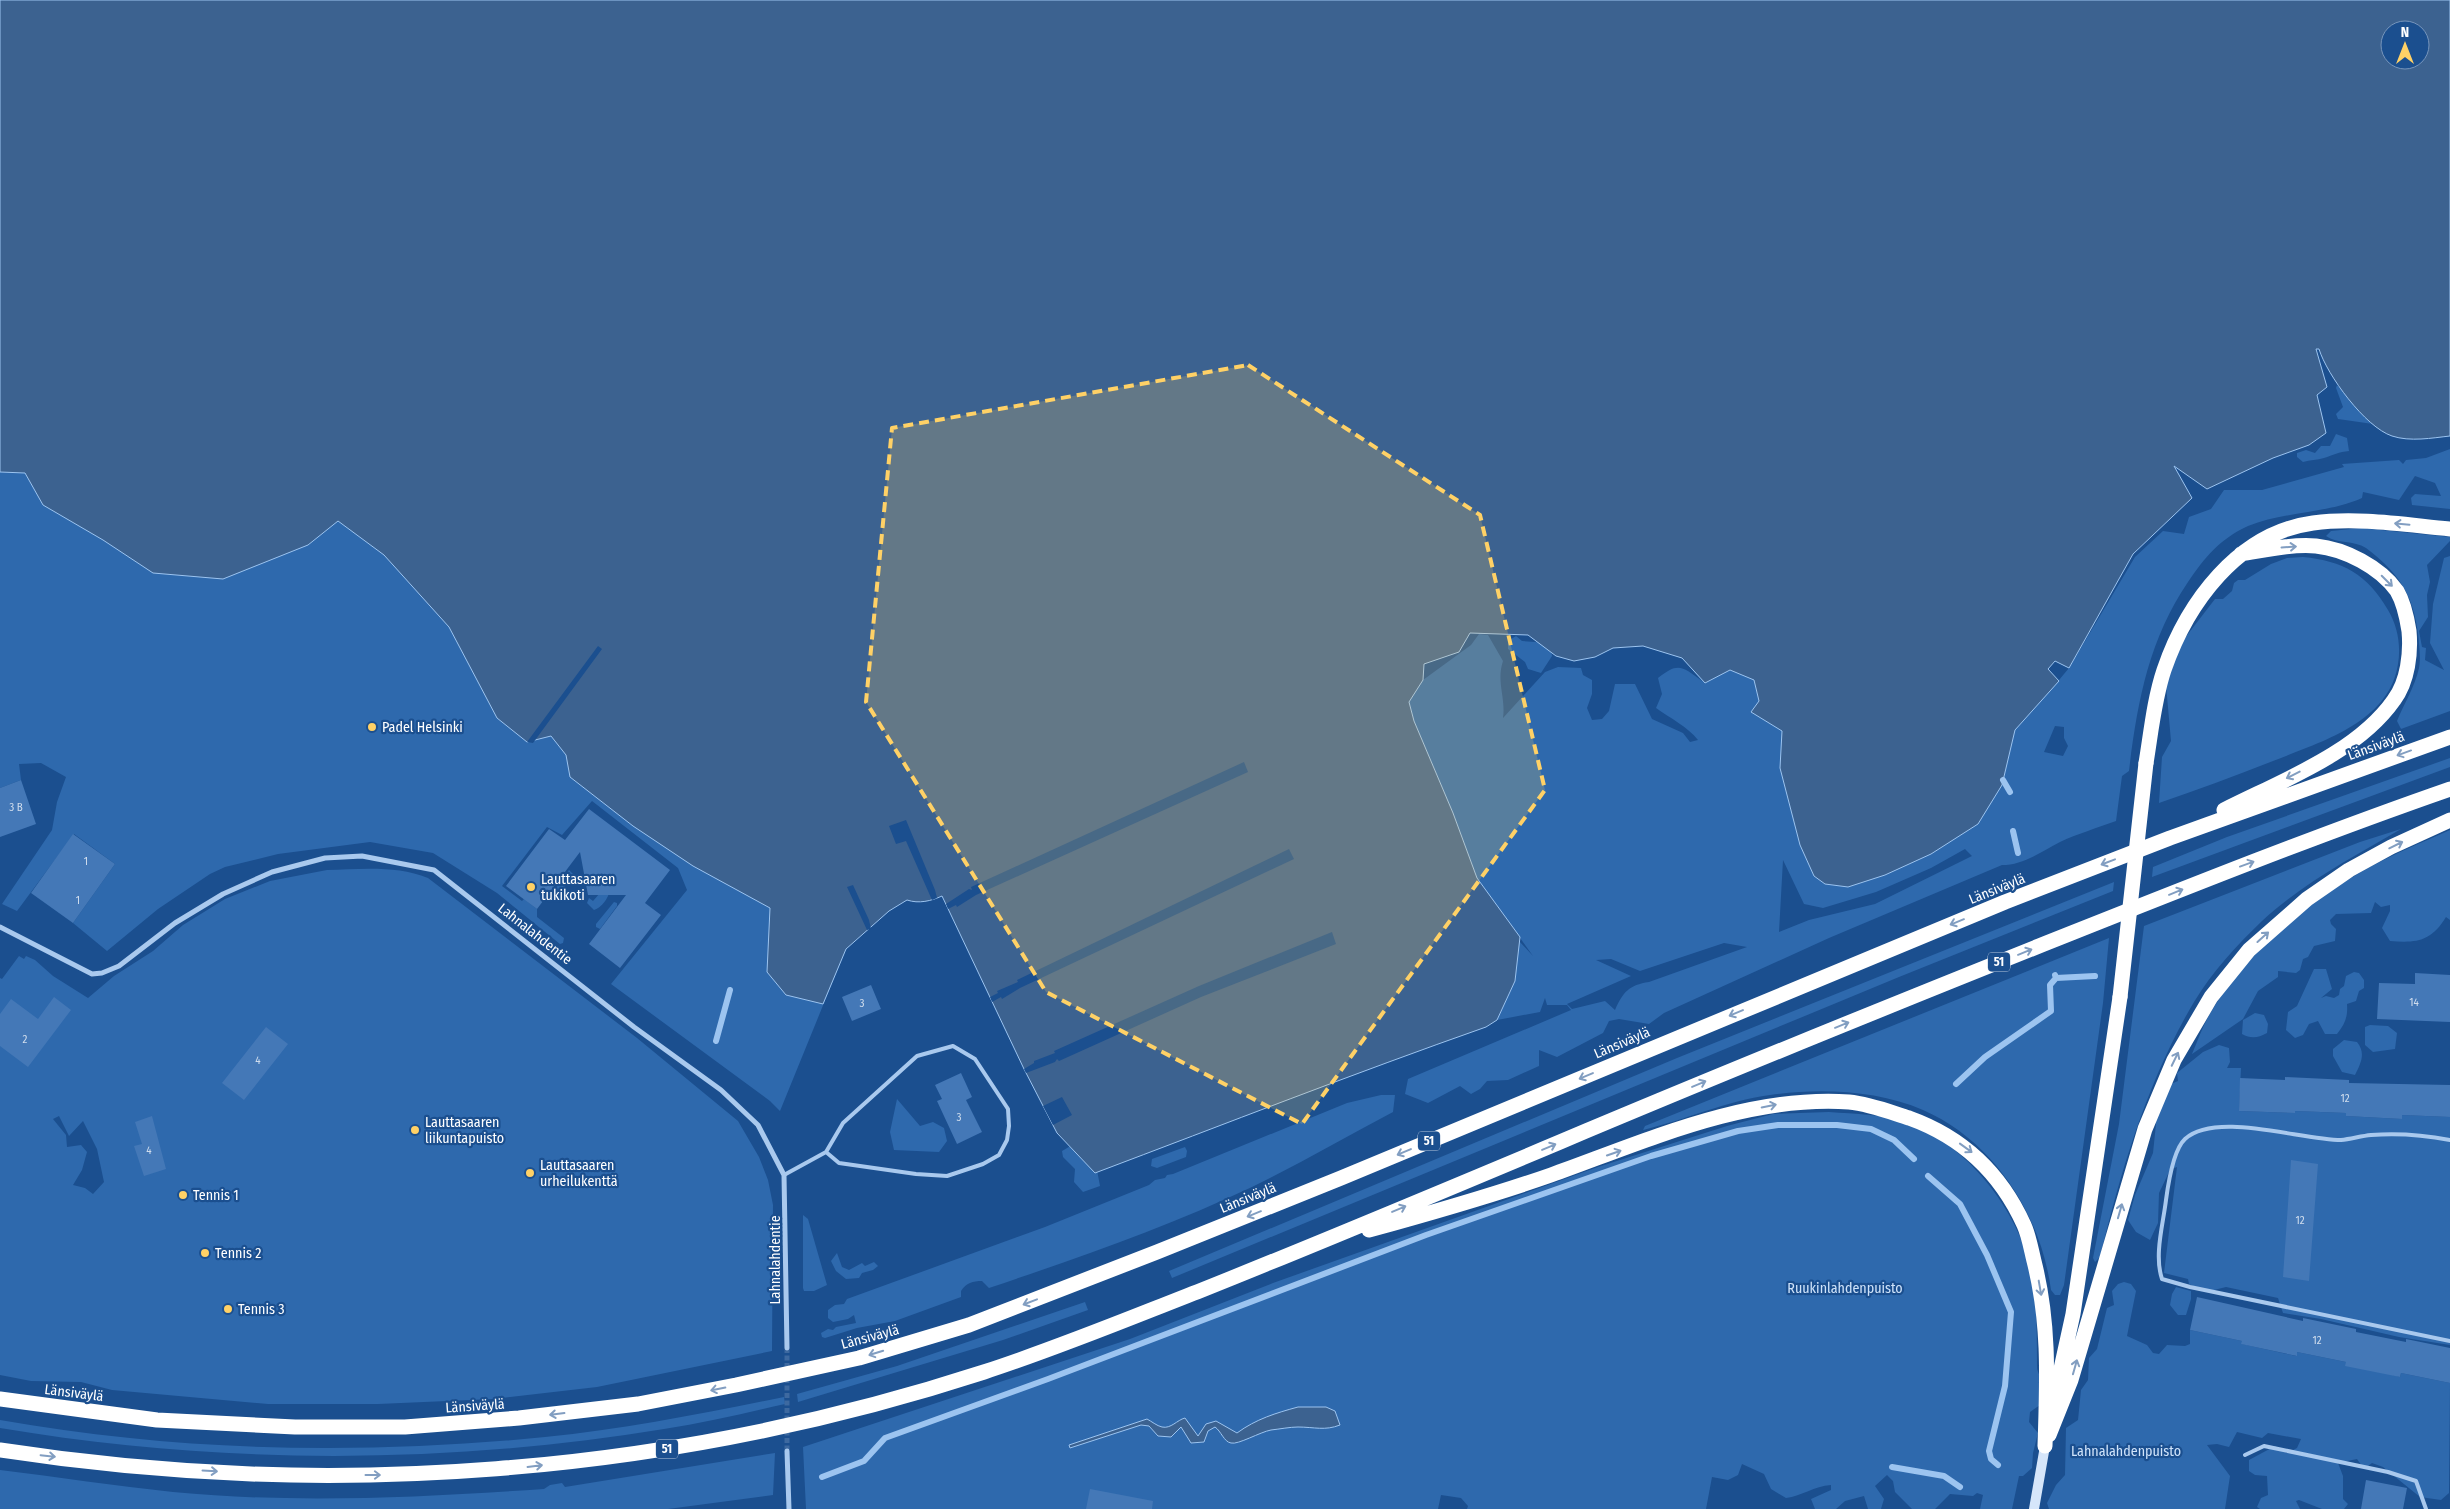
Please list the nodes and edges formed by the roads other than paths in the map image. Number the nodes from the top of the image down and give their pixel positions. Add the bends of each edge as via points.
1 (2450, 529) edge
2 (2241, 554) junction
3 (2450, 737) edge
4 (2450, 789) edge
5 (2450, 820) edge
6 (2170, 838) junction
7 (0, 927) edge
8 (2450, 1140) edge
9 (826, 1152) junction
10 (784, 1175) junction
11 (1305, 1248) junction
12 (2450, 1341) edge
13 (787, 1348) tunnel mouth
14 (0, 1399) edge
15 (2045, 1446) junction
16 (0, 1450) edge
17 (787, 1452) tunnel mouth
18 (2245, 1454) dead end
19 (789, 1509) edge
20 (2034, 1509) edge
21 (2426, 1509) edge

1 -> 2 highway via 2373,523 2314,523 2281,531
2 -> 6 highway via 2287,546 2316,546 2347,553 2377,572 2396,591 2407,615 2410,641 2407,672 2395,699 2371,727 2336,752
2 - 15 highway, bridge via 2197,602 2177,636 2164,672 2146,763 2120,997 2073,1314
3 -> 6 highway, Länsiväylä / 51
11 -> 4 highway, 51 via 1815,1036 2202,881
15 -> 5 highway via 2071,1380 2145,1129 2174,1060 2211,997 2249,950 2307,899 2383,851
6 -> 14 highway, Länsiväylä / 51 via 2005,902 1148,1256 969,1325 859,1358 638,1404 405,1427 295,1427 157,1420
7 - 10 street, Lahnalahdentie via 92,974 102,973 127,961 175,923 223,894 272,872 325,858 362,856 434,870 634,1027 721,1090 758,1125
8 - 12 lane via 2406,1134 2341,1140 2222,1127 2199,1131 2184,1140 2176,1154 2167,1191 2158,1266 2162,1279 2190,1287
9 - 9 lane via 839,1163 946,1176 1000,1155 1007,1140 1008,1109 975,1059 954,1046 915,1058 843,1123
9 - 10 lane
10 - 13 street, Lahnalahdentie
11 -> 15 highway via 1485,1198 1724,1116 1788,1103 1850,1102 1872,1106 1946,1134 1973,1153 1995,1177 2024,1226 2040,1284 2045,1321 2048,1356
16 -> 11 highway, 51 via 152,1468 294,1475 405,1475 523,1468 643,1453 747,1434 876,1404 984,1372 1095,1332
15 - 20 main road
17 - 19 street
18 - 21 lane via 2264,1446 2407,1478 2416,1481

